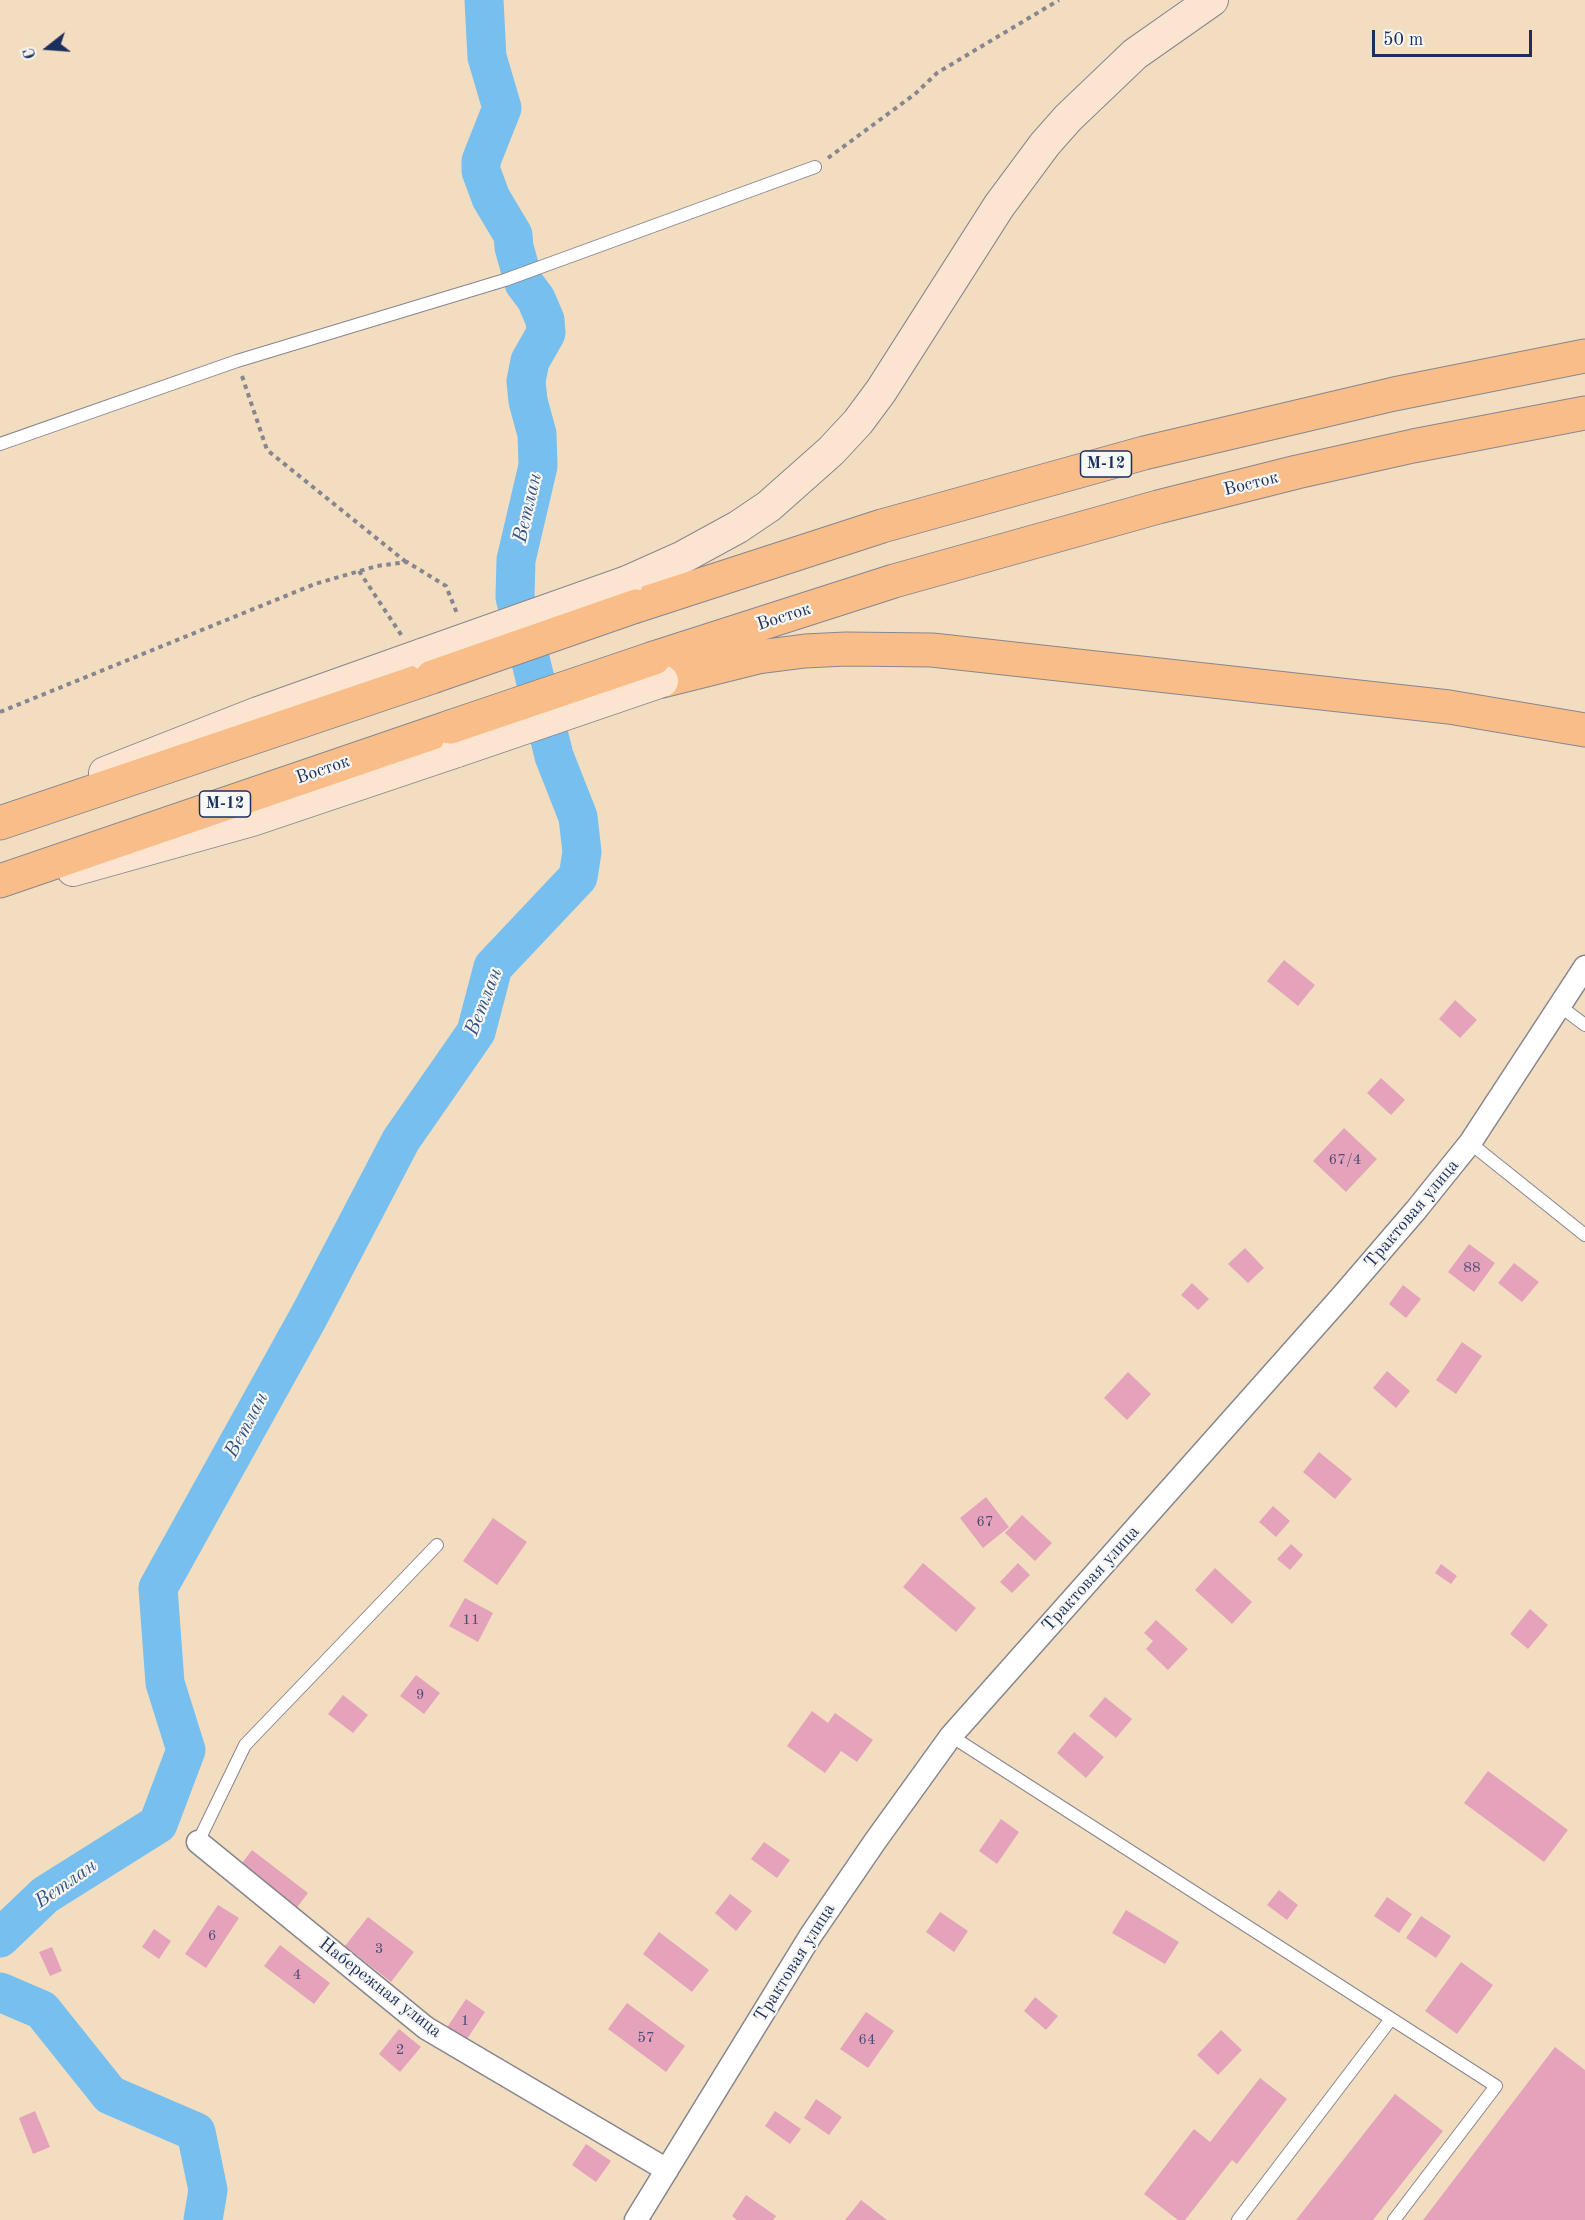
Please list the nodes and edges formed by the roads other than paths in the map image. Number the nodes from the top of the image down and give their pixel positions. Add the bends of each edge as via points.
1 (1212, 0) edge
2 (815, 166) road end
3 (1585, 356) edge
4 (1585, 413) edge
5 (0, 444) edge
6 (632, 594) junction
7 (420, 657) junction
8 (658, 670) junction
9 (1585, 730) edge
10 (453, 739) junction
11 (0, 815) edge
12 (0, 823) edge
13 (0, 881) edge
14 (0, 890) edge
15 (1585, 967) edge
16 (1561, 1007) junction
17 (1585, 1025) edge
18 (1470, 1143) junction
19 (1585, 1235) edge
20 (437, 1545) dead end
21 (951, 1736) junction
22 (198, 1842) joint
23 (1391, 2019) junction
24 (667, 2170) junction
25 (636, 2220) edge
26 (1238, 2220) edge
27 (1394, 2220) edge

1 - 6 main road via 1135,54 1045,144 999,206 881,391 831,451 769,506 683,557
2 - 5 lane via 505,280 237,361
3 - 6 highway, М-12 via 1394,394 1144,453
4 - 8 highway, Восток / М-12 via 1413,446 1158,507 894,581
6 - 7 highway, М-12, bridge
7 - 11 main road via 258,713
7 - 12 highway, М-12
8 - 9 highway via 805,651 932,650 1449,707
8 - 10 highway, Восток / М-12, bridge
10 - 13 highway, Восток / М-12
10 - 14 main road via 214,832
15 - 16 street, Трактовая улица
16 - 17 lane
16 - 18 street, Трактовая улица
18 - 19 lane
18 - 21 street, Трактовая улица via 1342,1296
20 - 22 lane via 245,1745
21 - 23 lane
21 - 24 street, Трактовая улица via 811,1935
22 - 24 street, Набережная улица via 426,2028
23 - 26 lane
23 - 27 lane via 1496,2086
24 - 25 street, Трактовая улица

